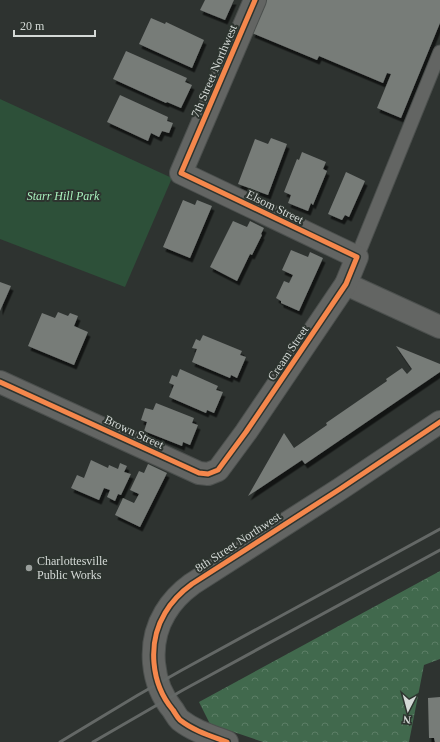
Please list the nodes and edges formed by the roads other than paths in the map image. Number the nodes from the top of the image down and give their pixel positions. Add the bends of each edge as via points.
1 (255, 0) edge
2 (440, 52) edge
3 (191, 149) joint
4 (357, 257) junction
5 (346, 284) junction
6 (440, 327) edge
7 (0, 382) edge
8 (440, 422) edge
9 (246, 432) joint
10 (192, 736) edge
11 (227, 742) edge

1 - 3 street, 7th Street Northwest
2 - 4 lane
3 - 4 street, Elsom Street via 181,173
4 - 5 street
5 - 6 street
5 - 9 street, Cream Street
7 - 9 street, Brown Street via 199,473 208,474 218,470
8 - 10 street, 8th Street Northwest via 178,595 164,614 158,631 154,657 156,680 165,701
10 - 11 street, 8th Street Northwest

